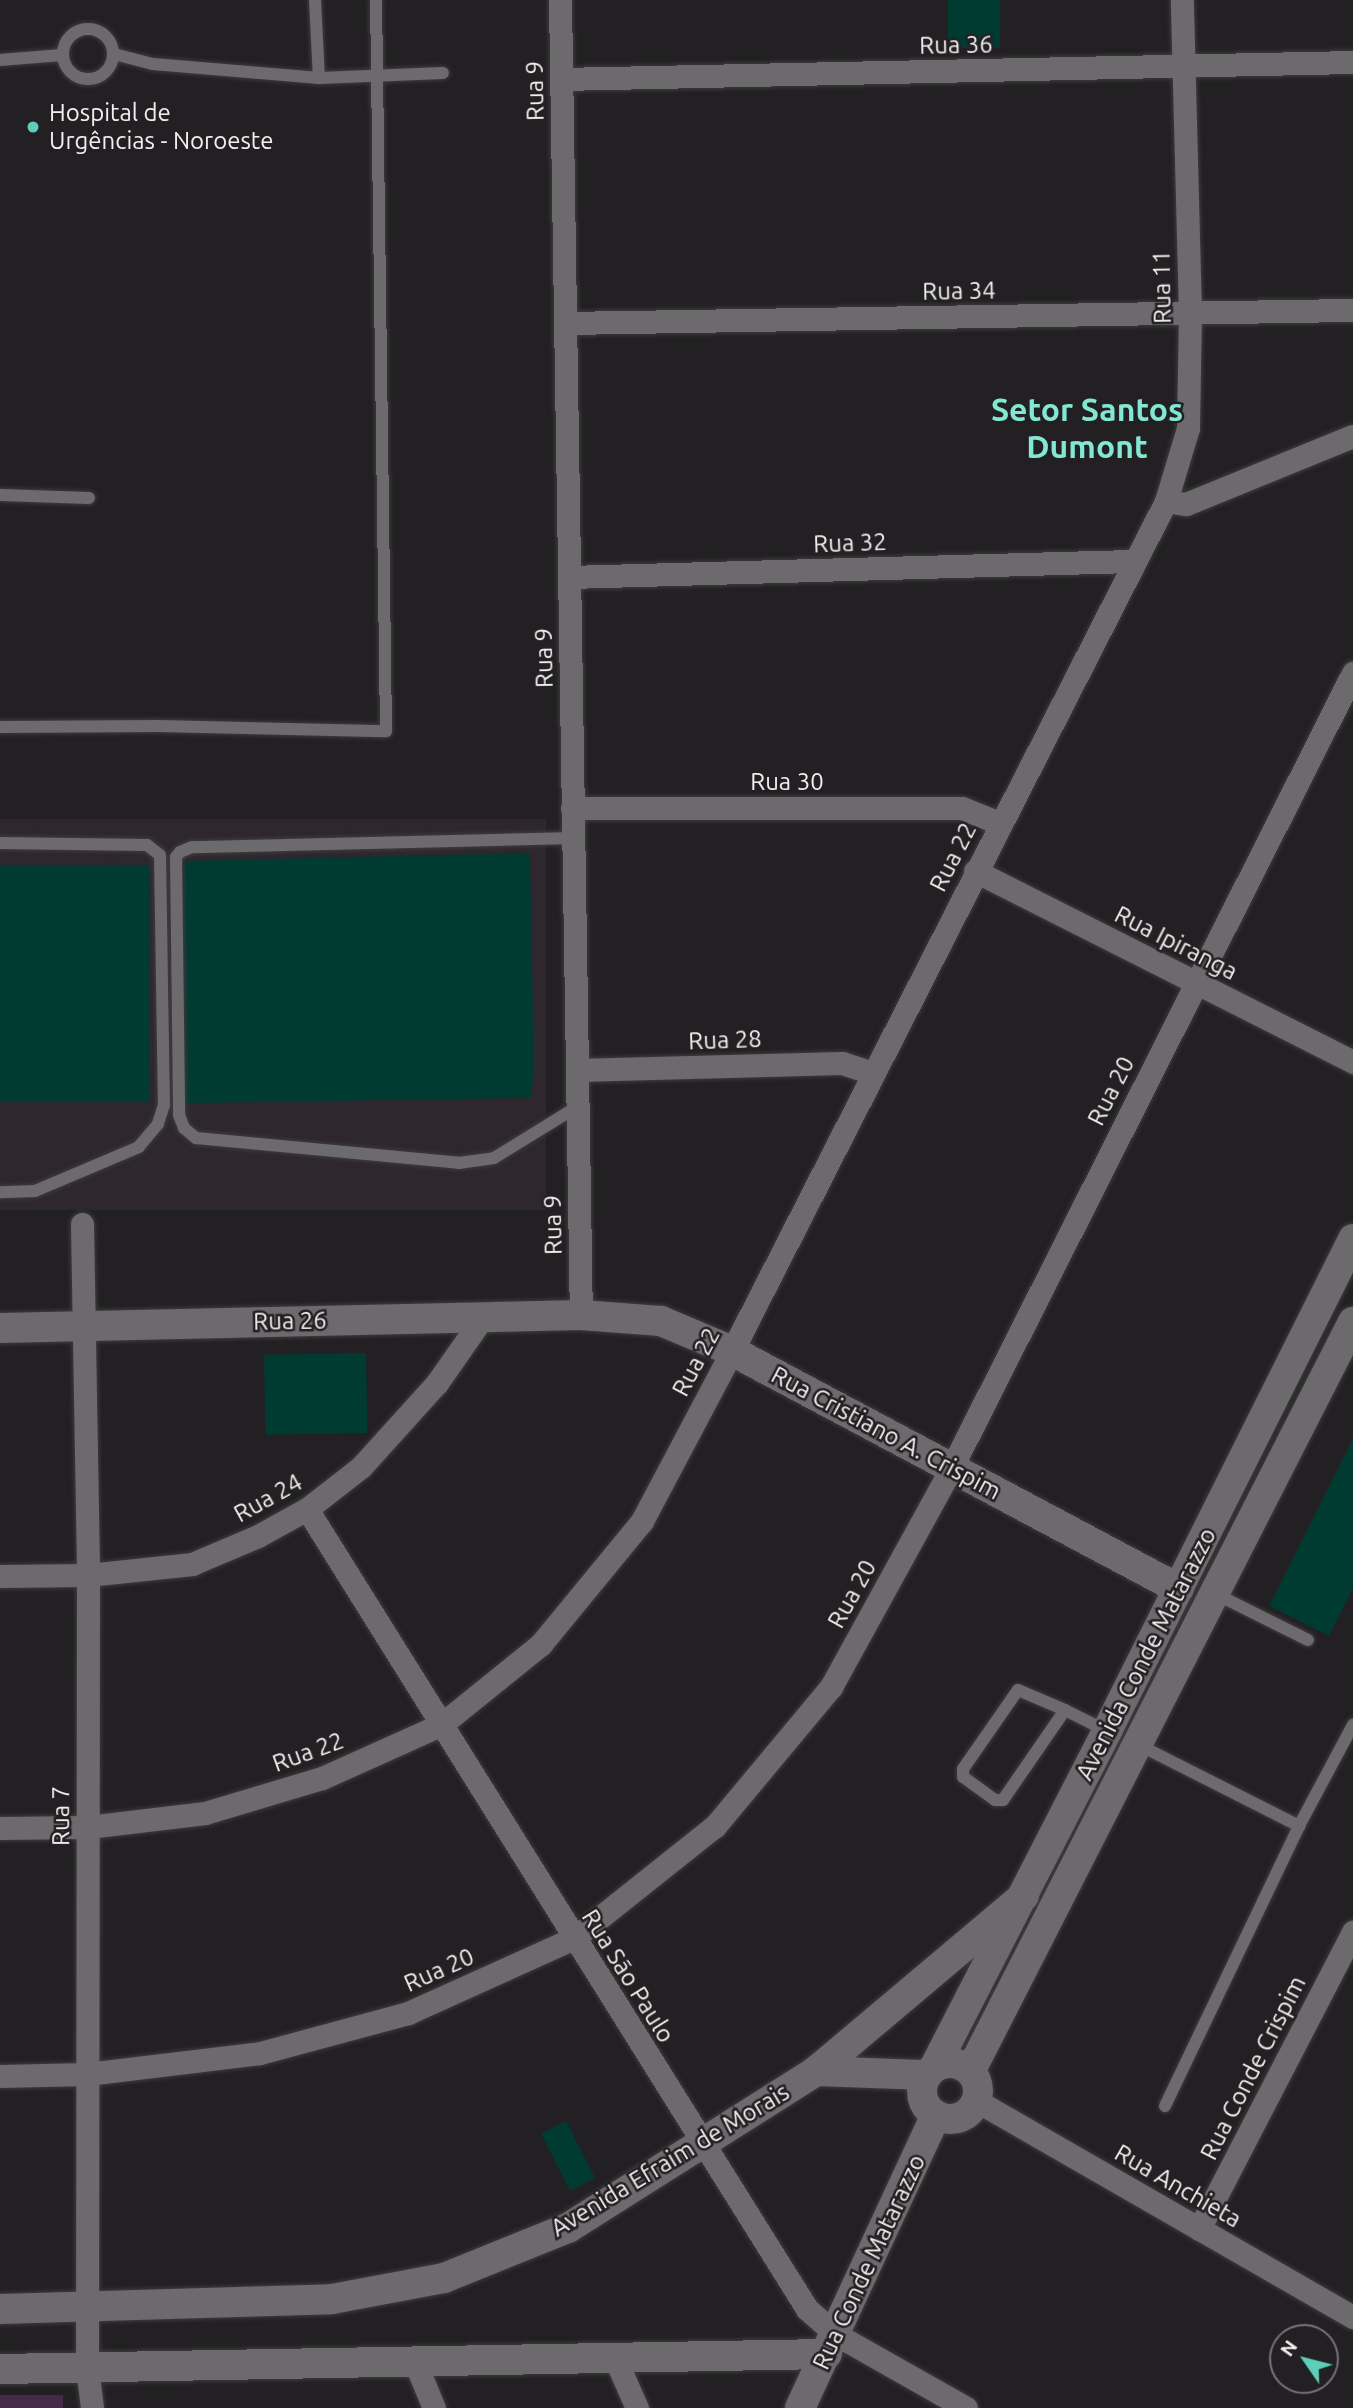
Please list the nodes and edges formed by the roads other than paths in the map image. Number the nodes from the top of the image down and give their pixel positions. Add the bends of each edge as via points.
1 (315, 0) edge
2 (376, 0) edge
3 (560, 0) edge
4 (1182, 0) edge
5 (114, 54) junction
6 (62, 55) junction
7 (0, 60) edge
8 (1353, 62) edge
9 (1183, 66) junction
10 (443, 74) dead end
11 (375, 77) junction
12 (319, 78) junction
13 (561, 79) junction
14 (1353, 310) edge
15 (1190, 313) junction
16 (565, 323) junction
17 (1353, 436) edge
18 (0, 495) edge
19 (89, 498) dead end
20 (1166, 501) junction
21 (1132, 561) junction
22 (569, 576) junction
23 (1353, 673) edge
24 (0, 727) edge
25 (572, 808) junction
26 (999, 823) junction
27 (573, 838) junction
28 (0, 844) edge
29 (975, 872) junction
30 (1196, 982) junction
31 (1353, 1062) edge
32 (577, 1070) junction
33 (873, 1073) junction
34 (577, 1107) junction
35 (0, 1192) edge
36 (82, 1224) dead end
37 (1353, 1239) edge
38 (581, 1315) junction
39 (483, 1317) junction
40 (1353, 1322) edge
41 (82, 1326) junction
42 (0, 1328) edge
43 (732, 1351) junction
44 (951, 1469) junction
45 (307, 1510) junction
46 (88, 1574) junction
47 (0, 1576) edge
48 (1179, 1589) junction
49 (1214, 1593) junction
50 (1308, 1640) dead end
51 (1065, 1710) junction
52 (442, 1724) junction
53 (1353, 1725) edge
54 (1107, 1731) junction
55 (1137, 1744) junction
56 (1299, 1826) junction
57 (88, 1827) junction
58 (0, 1828) edge
59 (1024, 1896) junction
60 (1353, 1932) edge
61 (574, 1938) junction
62 (971, 2070) junction
63 (816, 2071) junction
64 (931, 2071) junction
65 (87, 2074) junction
66 (0, 2076) edge
67 (977, 2101) junction
68 (1165, 2106) dead end
69 (936, 2115) junction
70 (702, 2144) junction
71 (1199, 2229) junction
72 (87, 2307) junction
73 (0, 2309) edge
74 (1353, 2317) edge
75 (832, 2345) junction
76 (615, 2358) junction
77 (415, 2362) junction
78 (87, 2367) junction
79 (0, 2368) edge
80 (92, 2408) edge
81 (434, 2408) edge
82 (637, 2408) edge
83 (800, 2408) edge
84 (966, 2408) edge

1 - 12 lane
2 - 11 lane
3 - 13 street, Rua 9
4 - 9 street, Rua 11
5 - 6 lane via 101,75 84,79 69,71
5 - 6 lane via 107,37 92,28 68,38
5 - 12 lane via 153,64
6 - 7 lane
8 - 9 street, Rua 36
9 - 13 street, Rua 36
9 - 15 street, Rua 11
10 - 11 lane
11 - 12 lane
11 - 24 lane via 386,731
13 - 16 street, Rua 9
14 - 15 street, Rua 34
15 - 16 street, Rua 34
15 - 20 street, Rua 11 via 1188,428
16 - 22 street, Rua 9
17 - 20 street via 1186,504
18 - 19 lane
20 - 21 street, Rua 11
21 - 22 street, Rua 32
21 - 26 street, Rua 22
22 - 25 street, Rua 9
23 - 30 street, Rua 20
25 - 26 street, Rua 30 via 962,808
25 - 27 street, Rua 9
26 - 29 street, Rua 22
27 - 32 street, Rua 9
27 - 34 lane via 192,847 180,852 176,857 179,1101 181,1121 196,1138 459,1163 494,1158
28 - 35 lane via 147,845 160,855 164,1105 158,1124 139,1147 35,1191
29 - 30 street, Rua Ipiranga
29 - 33 street, Rua 22
30 - 31 street, Rua Ipiranga
30 - 44 street, Rua 20
32 - 33 street, Rua 28 via 842,1063
32 - 34 street, Rua 9
33 - 43 street, Rua 22
34 - 38 street, Rua 9
36 - 41 street, Rua 7
37 - 48 street, Avenida Conde Matarazzo
38 - 39 street, Rua 26
38 - 43 street, Rua Cristiano A. Crispim via 661,1321
39 - 41 street, Rua 26
39 - 45 street, Rua 24 via 437,1383 362,1466
40 - 49 street, Avenida Conde Matarazzo
41 - 42 street, Rua 26
41 - 46 street, Rua 7
43 - 44 street, Rua Cristiano A. Crispim
43 - 52 street, Rua 22 via 642,1521 541,1644
44 - 48 street, Rua Cristiano A. Crispim
44 - 61 street, Rua 20 via 831,1686 715,1826
45 - 46 street, Rua 24 via 192,1564
45 - 52 street, Rua São Paulo
46 - 47 street, Rua 24
46 - 57 street, Rua 7
48 - 54 street, Avenida Conde Matarazzo
49 - 50 lane
49 - 55 street, Avenida Conde Matarazzo
51 - 51 lane via 1006,1798 995,1800 963,1777 963,1769 1016,1690
51 - 54 lane
52 - 57 street, Rua 22 via 322,1778 205,1813
52 - 61 street, Rua São Paulo
53 - 56 lane
54 - 55 street
54 - 59 street, Avenida Conde Matarazzo
55 - 56 lane
55 - 62 street, Avenida Conde Matarazzo
56 - 68 lane
57 - 58 street, Rua 22
57 - 65 street, Rua 7
59 - 63 street
59 - 64 street, Avenida Conde Matarazzo
60 - 71 street, Rua Conde Crispim
61 - 65 street, Rua 20 via 408,2013 260,2053
61 - 70 street, Rua São Paulo
62 - 64 street via 958,2063
62 - 67 street
63 - 64 street, Avenida Efraim de Morais
63 - 70 street, Avenida Efraim de Morais
64 - 69 street via 922,2088 925,2104
65 - 66 street, Rua 20
65 - 72 street, Rua 7
67 - 69 street via 963,2116
67 - 71 street, Rua Anchieta
69 - 75 street, Rua Conde Matarazzo
70 - 72 street, Avenida Efraim de Morais via 568,2228 444,2277 332,2299
70 - 75 street, Rua São Paulo
71 - 74 street, Rua Anchieta
72 - 73 street, Avenida Efraim de Morais
72 - 78 street, Rua 7
75 - 76 street
75 - 83 street, Rua Conde Matarazzo
75 - 84 street, Rua São Paulo
76 - 77 street
76 - 82 street
77 - 78 street
77 - 81 street
78 - 79 street
78 - 80 street, Rua 7

